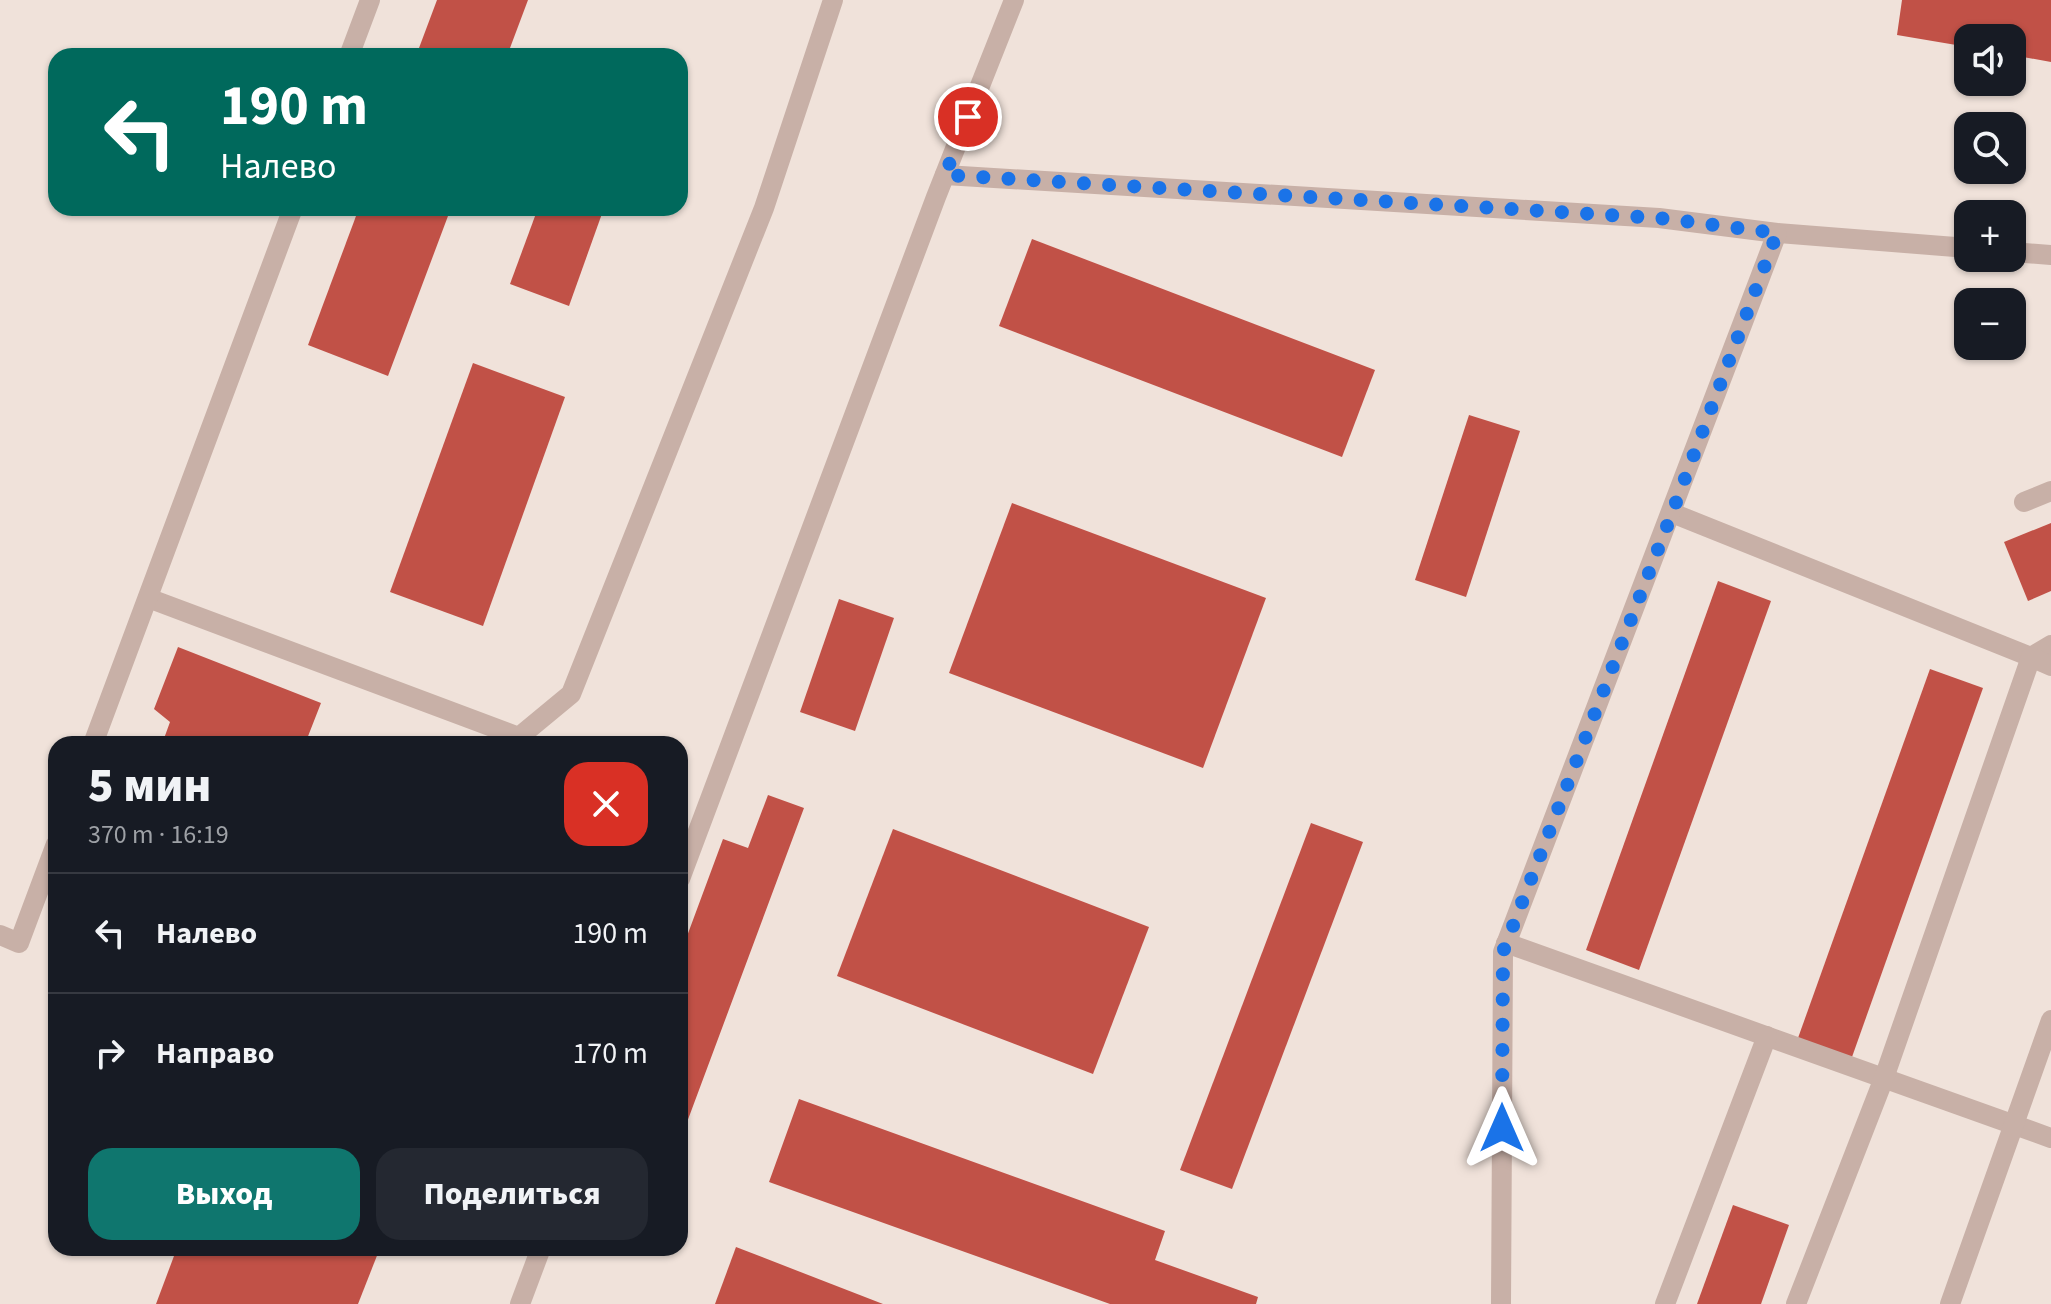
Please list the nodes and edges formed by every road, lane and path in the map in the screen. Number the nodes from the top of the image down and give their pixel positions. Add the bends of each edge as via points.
1 (370, 0) edge
2 (833, 0) edge
3 (1014, 0) edge
4 (352, 48) edge
5 (945, 175) junction
6 (290, 216) edge
7 (1777, 233) junction
8 (1954, 247) edge
9 (2026, 253) edge
10 (2051, 255) edge
11 (2051, 491) edge
12 (2024, 502) dead end
13 (1672, 513) junction
14 (148, 598) junction
15 (2051, 645) edge
16 (2031, 657) junction
17 (2051, 666) edge
18 (96, 736) edge
19 (516, 736) edge
20 (520, 736) edge
21 (688, 858) edge
22 (48, 865) edge
23 (0, 935) edge
24 (1506, 943) junction
25 (2051, 1020) edge
26 (1767, 1036) junction
27 (1884, 1078) junction
28 (2015, 1125) junction
29 (2051, 1138) edge
30 (538, 1256) edge
31 (520, 1304) edge
32 (1501, 1304) edge
33 (1665, 1304) edge
34 (1796, 1304) edge
35 (1950, 1304) edge

1 - 4 street
2 - 20 street via 764,208 571,694
3 - 5 street
5 - 7 street via 1659,218
5 - 21 street
6 - 14 street
7 - 8 street
7 - 13 street
9 - 10 street
11 - 12 street
13 - 16 street
13 - 24 street
14 - 18 street
14 - 19 street
15 - 16 street
16 - 17 street
16 - 27 street
22 - 23 street via 19,943
24 - 26 street
24 - 32 street
25 - 28 street
26 - 27 street
26 - 33 street
27 - 28 street
27 - 34 street
28 - 29 street
28 - 35 street
30 - 31 street

